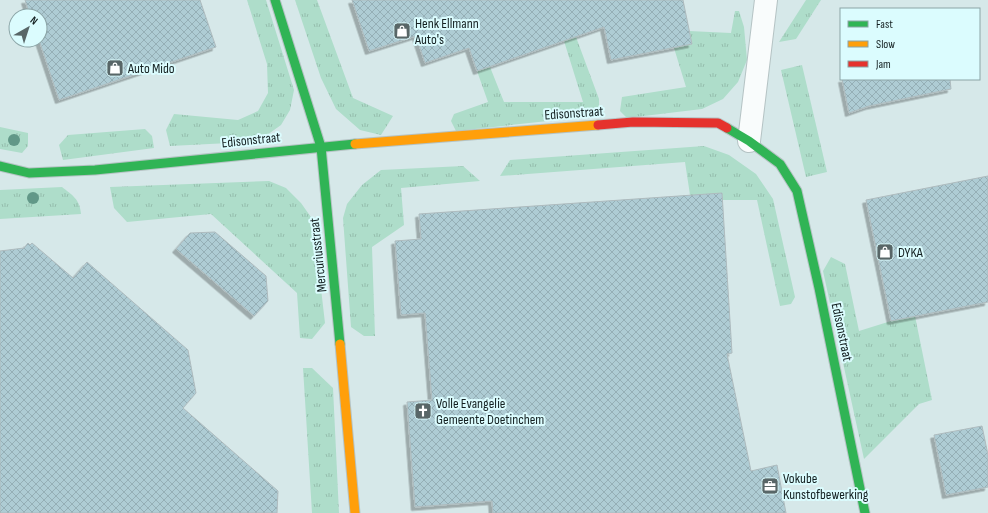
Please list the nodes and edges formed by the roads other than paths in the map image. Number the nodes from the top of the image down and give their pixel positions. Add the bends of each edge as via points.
1 (275, 0) edge
2 (766, 0) edge
3 (749, 141) junction
4 (321, 147) junction
5 (0, 166) edge
6 (354, 513) edge
7 (865, 513) edge

1 - 4 street, Mercuriusstraat
2 - 3 street
3 - 4 street, Edisonstraat via 718,123 632,122
3 - 7 street, Edisonstraat via 780,164 798,191
4 - 5 street, Edisonstraat via 95,170 29,173
4 - 6 street, Mercuriusstraat via 342,351

